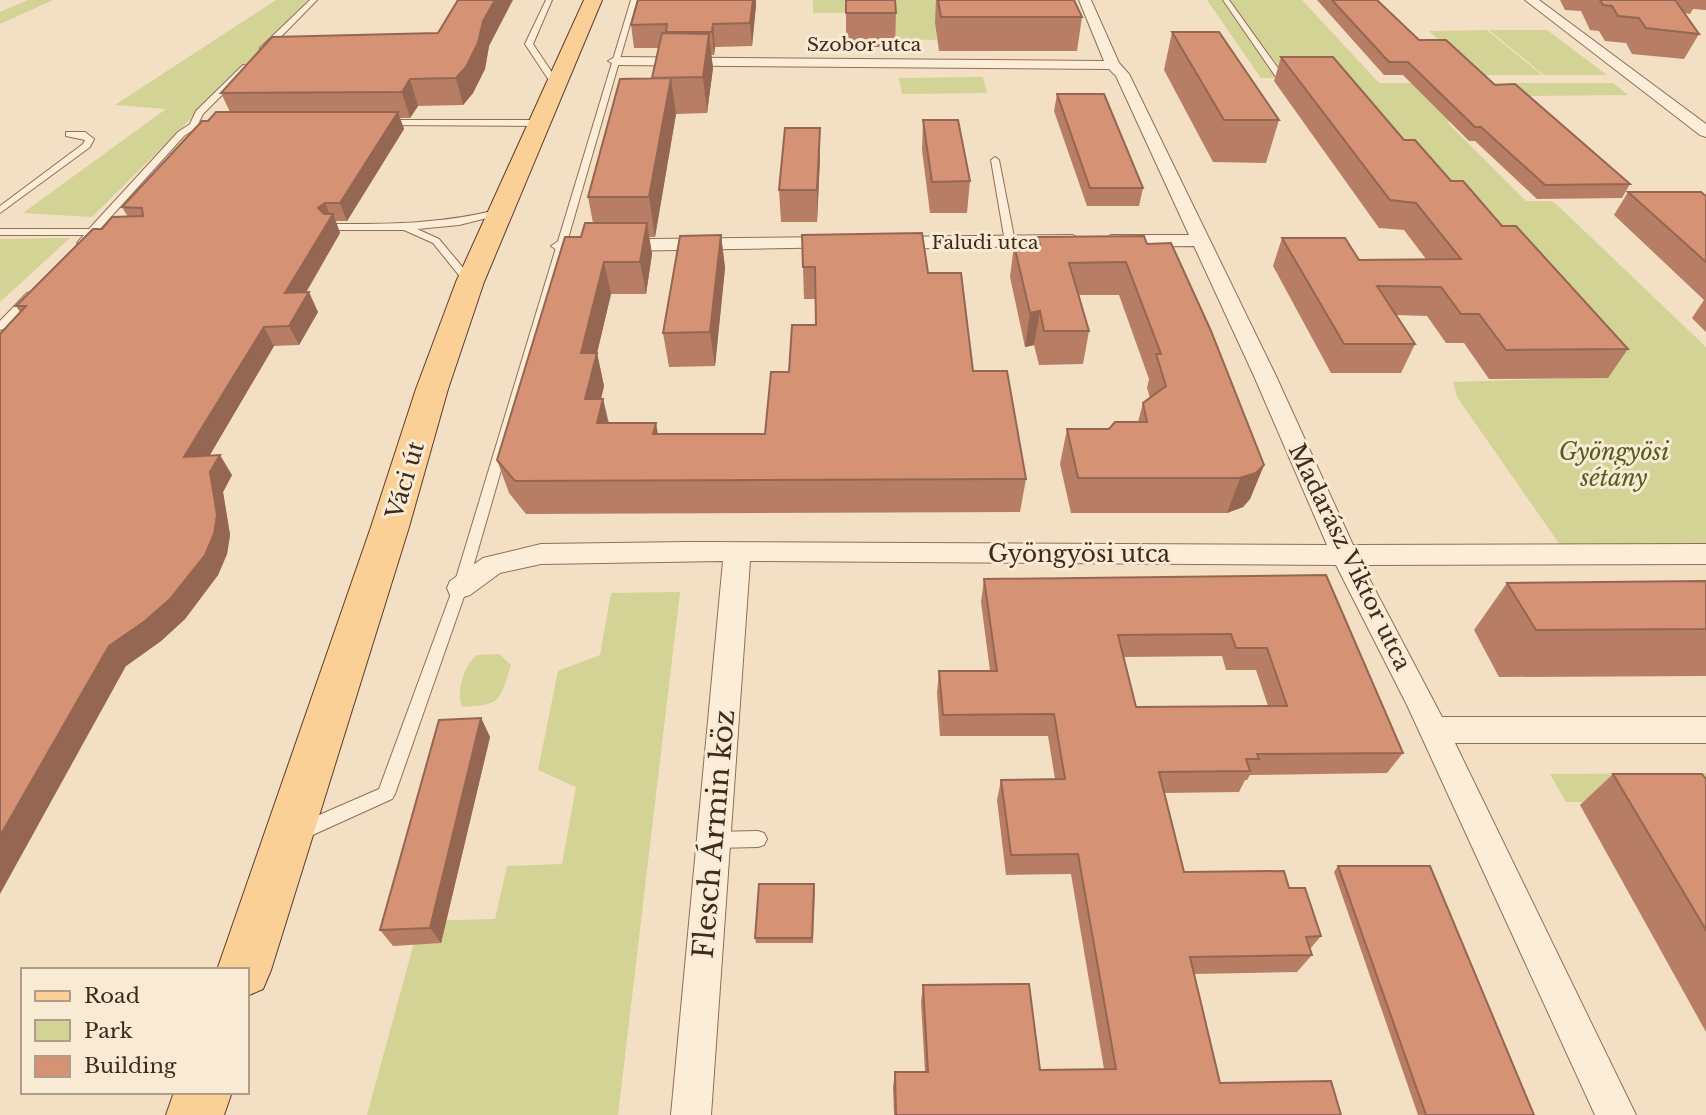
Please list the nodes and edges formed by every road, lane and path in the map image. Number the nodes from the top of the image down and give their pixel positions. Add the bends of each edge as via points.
1 (314, 0) edge
2 (549, 0) edge
3 (593, 0) edge
4 (634, 0) edge
5 (1085, 0) edge
6 (1226, 0) edge
7 (1531, 0) edge
8 (615, 61) junction
9 (1113, 65) junction
10 (1281, 78) edge
11 (557, 86) junction
12 (1672, 105) junction
13 (1697, 105) dead end
14 (372, 123) edge
15 (541, 124) junction
16 (194, 125) junction
17 (221, 125) edge
18 (1706, 132) edge
19 (69, 134) dead end
20 (995, 160) dead end
21 (0, 210) edge
22 (500, 212) junction
23 (396, 226) junction
24 (333, 227) edge
25 (0, 232) edge
26 (92, 232) junction
27 (106, 232) edge
28 (1200, 240) junction
29 (1010, 242) junction
30 (560, 246) junction
31 (70, 255) edge
32 (44, 282) edge
33 (470, 282) junction
34 (0, 327) edge
35 (737, 553) junction
36 (1706, 554) edge
37 (1344, 555) junction
38 (460, 588) junction
39 (1434, 730) junction
40 (1706, 730) edge
41 (288, 837) junction
42 (758, 839) dead end
43 (714, 840) junction
44 (245, 968) edge
45 (202, 1094) edge
46 (195, 1115) edge
47 (691, 1115) edge
48 (1616, 1115) edge

1 - 16 lane via 199,113
2 - 11 lane via 529,44
3 - 11 main road, Váci út
4 - 8 lane
5 - 9 street, Madarász Viktor utca
6 - 10 lane
7 - 12 street
8 - 9 street, Szobor utca
8 - 30 lane
9 - 28 street, Madarász Viktor utca via 1122,74
11 - 15 main road, Váci út
12 - 13 street
12 - 18 street
14 - 15 lane
15 - 22 main road, Váci út
16 - 17 lane
16 - 26 lane
19 - 21 lane via 90,139
20 - 29 lane
22 - 23 lane via 456,223
22 - 33 main road, Váci út
23 - 24 lane
23 - 33 lane via 436,241
25 - 26 lane
26 - 27 lane
26 - 31 lane
28 - 29 street, Faludi utca
28 - 37 street, Madarász Viktor utca
29 - 30 street, Faludi utca
30 - 38 lane
32 - 34 lane
33 - 41 main road, Váci út
35 - 37 street, Gyöngyösi utca
35 - 38 street, Gyöngyösi utca via 541,554 492,565
35 - 43 street, Flesch Ármin köz
36 - 37 street, Gyöngyösi utca
37 - 39 street, Madarász Viktor utca
38 - 41 lane via 386,794
39 - 40 street
39 - 48 street, Madarász Viktor utca
41 - 44 main road, Váci út
42 - 43 lane
43 - 47 street, Flesch Ármin köz
45 - 46 main road

